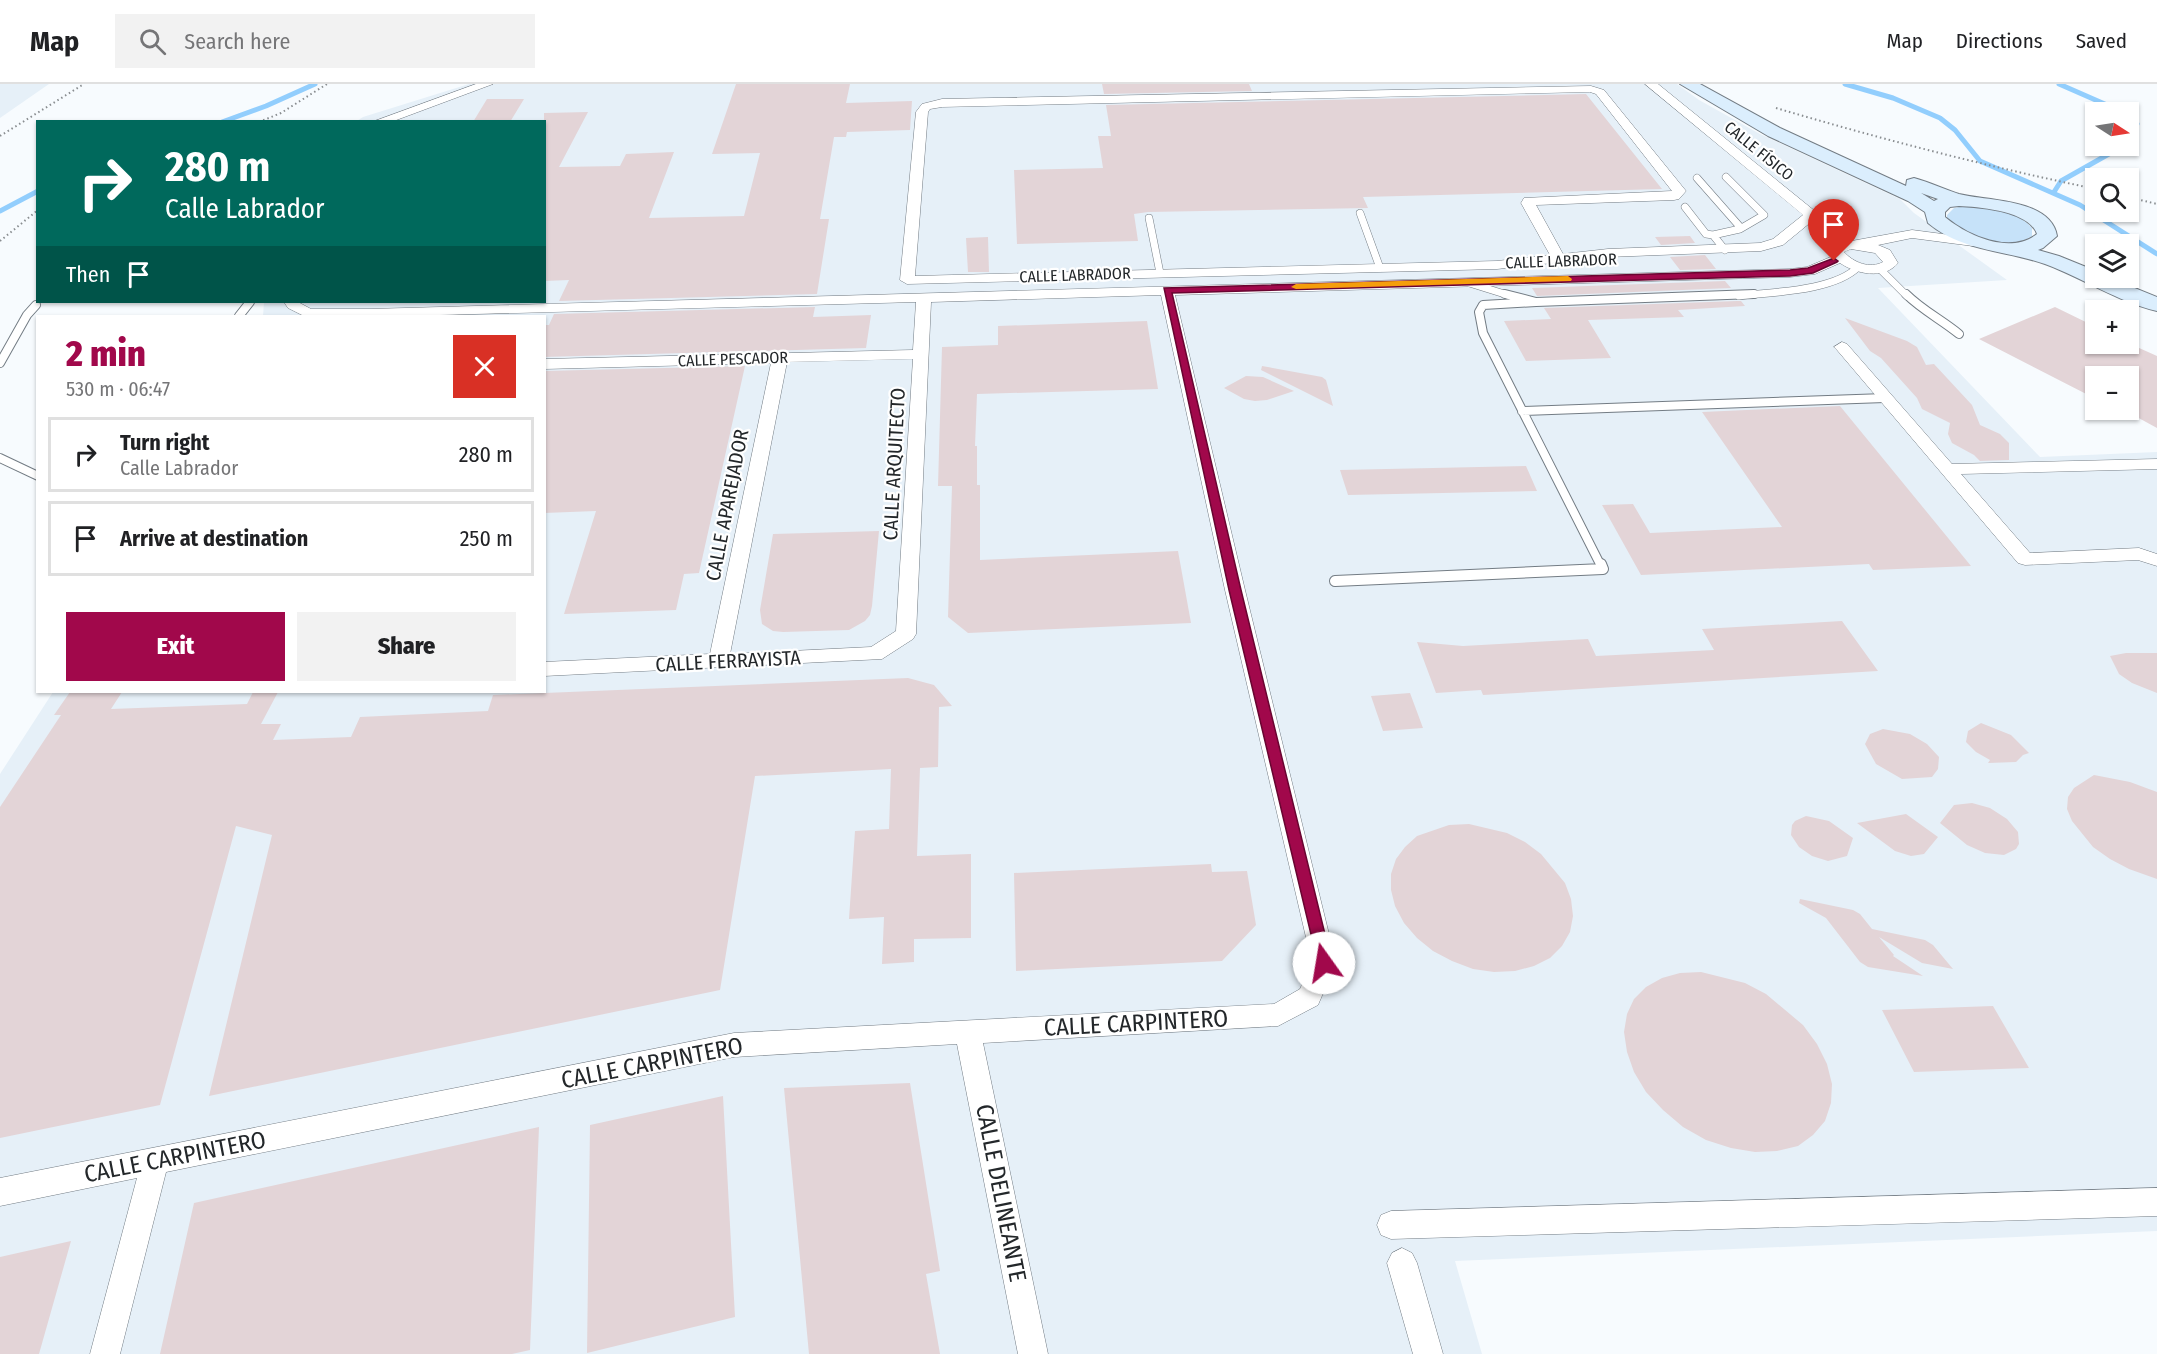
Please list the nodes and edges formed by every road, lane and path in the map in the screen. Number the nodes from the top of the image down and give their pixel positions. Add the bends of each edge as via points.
1 (84, 84) edge
2 (327, 84) edge
3 (487, 84) edge
4 (1651, 84) edge
5 (1688, 84) edge
6 (1710, 84) edge
7 (1743, 103) junction
8 (264, 120) edge
9 (384, 120) edge
10 (0, 136) edge
11 (1726, 177) dead end
12 (1697, 178) dead end
13 (2085, 187) edge
14 (1959, 200) junction
15 (2139, 200) edge
16 (2157, 204) edge
17 (1685, 207) dead end
18 (36, 212) edge
19 (1360, 213) dead end
20 (1935, 214) junction
21 (1810, 215) junction
22 (1149, 218) dead end
23 (1741, 228) junction
24 (1912, 234) junction
25 (1713, 235) junction
26 (2048, 236) junction
27 (1892, 237) junction
28 (0, 241) edge
29 (1973, 242) junction
30 (2007, 248) junction
31 (1725, 250) junction
32 (1847, 250) junction
33 (1888, 255) junction
34 (1558, 259) junction
35 (2085, 261) edge
36 (1858, 267) junction
37 (1380, 268) junction
38 (1880, 269) junction
39 (1164, 282) junction
40 (1466, 282) junction
41 (2139, 285) edge
42 (2157, 293) edge
43 (924, 297) junction
44 (1536, 302) junction
45 (249, 303) edge
46 (291, 303) edge
47 (36, 305) dead end
48 (2157, 305) edge
49 (447, 313) edge
50 (240, 315) edge
51 (1959, 334) dead end
52 (1842, 347) dead end
53 (921, 354) junction
54 (780, 358) junction
55 (0, 363) edge
56 (546, 364) edge
57 (1885, 398) junction
58 (1522, 411) junction
59 (0, 458) edge
60 (2157, 464) edge
61 (1948, 469) junction
62 (36, 475) edge
63 (2157, 560) edge
64 (1335, 581) dead end
65 (906, 634) joint
66 (718, 662) junction
67 (546, 669) edge
68 (968, 1033) junction
69 (155, 1161) junction
70 (0, 1192) edge
71 (2157, 1202) edge
72 (1391, 1225) dead end
73 (1402, 1263) dead end
74 (105, 1354) edge
75 (1033, 1354) edge
76 (1428, 1354) edge

1 - 10 path
2 - 8 path
3 - 9 street
4 - 21 street, CALLE FÍSICO
5 - 20 street via 1774,132 1914,197
6 - 7 street
7 - 13 path via 1781,109 2005,170
7 - 14 street via 1912,183
11 - 23 lane via 1764,215
12 - 23 lane
14 - 20 street via 1944,203
14 - 26 street via 1993,203 2026,214 2046,229
15 - 16 path
17 - 25 lane via 1706,234
18 - 28 path
19 - 37 lane
20 - 24 street
20 - 29 street via 1945,229
21 - 31 street via 1778,242
21 - 32 street, CALLE FÍSICO
22 - 39 lane
23 - 25 lane
24 - 27 street, CALLE LABRADOR
24 - 29 street
25 - 31 lane
26 - 30 street via 2027,248
26 - 35 street
27 - 32 street, CALLE LABRADOR
27 - 33 street
29 - 30 street
30 - 48 street via 2052,260
31 - 34 street
32 - 33 street via 1874,248
32 - 36 street
32 - 40 street, CALLE LABRADOR via 1810,271 1790,273
33 - 38 street via 1891,263
34 - 37 street
34 - 39 street via 1529,201 1674,196 1679,191 1600,92 1591,89 942,103 926,106 922,111 907,280
36 - 38 street
36 - 44 lane via 1828,283 1786,291
37 - 39 street
38 - 51 lane via 1919,307
39 - 40 street, CALLE LABRADOR
39 - 43 street, CALLE LABRADOR
39 - 68 street, CALLE CARPINTERO via 1324,963 1309,997 1278,1015
40 - 44 lane
41 - 42 street
43 - 49 street, CALLE LABRADOR
43 - 53 street, CALLE ARQUITECTO
44 - 58 lane via 1483,305 1479,312 1483,333
45 - 50 lane
46 - 49 street, CALLE LABRADOR via 308,313
47 - 55 lane
52 - 57 street
53 - 54 street, CALLE PESCADOR
53 - 65 street, CALLE ARQUITECTO
54 - 56 street, CALLE PESCADOR
54 - 66 street, CALLE APAREJADOR
57 - 58 lane
57 - 61 street
58 - 64 lane via 1603,569
59 - 62 lane
60 - 61 street
61 - 63 street via 2025,559 2139,554
65 - 66 street, CALLE FERRAYISTA via 875,654
66 - 67 street, CALLE FERRAYISTA
68 - 69 street, CALLE CARPINTERO via 735,1045
68 - 75 street, CALLE DELINEANTE
69 - 70 street, CALLE CARPINTERO
69 - 74 street
71 - 72 street
73 - 76 street

